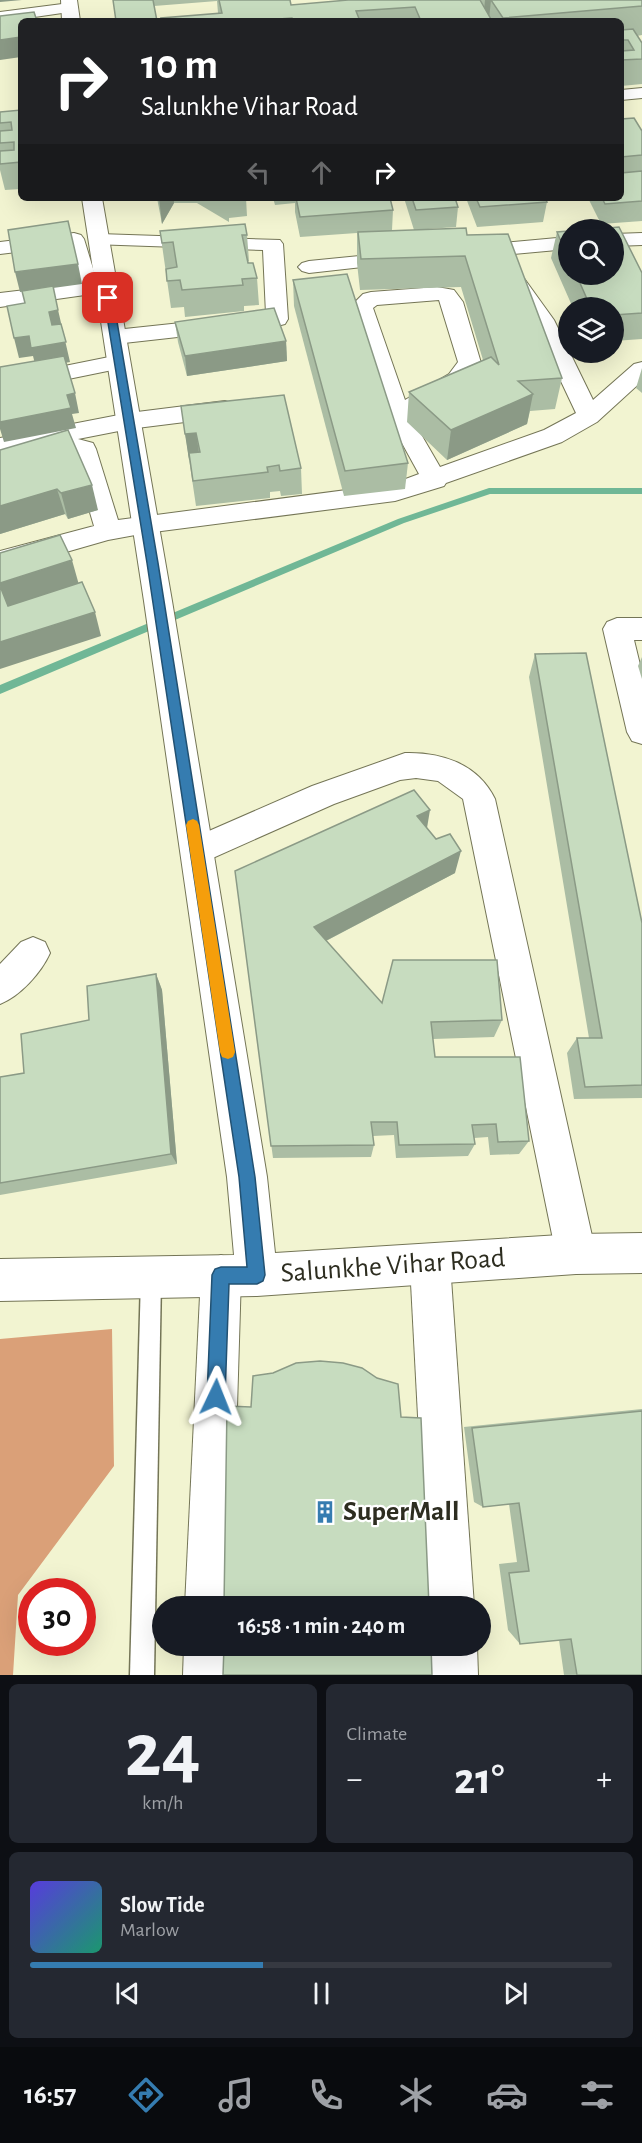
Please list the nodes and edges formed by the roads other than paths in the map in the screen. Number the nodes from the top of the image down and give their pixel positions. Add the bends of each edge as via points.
1 (70, 10) edge
2 (0, 17) edge
3 (642, 93) edge
4 (624, 95) edge
5 (0, 233) edge
6 (94, 236) edge
7 (642, 238) edge
8 (624, 239) edge
9 (558, 244) edge
10 (0, 248) edge
11 (493, 249) junction
12 (447, 254) edge
13 (424, 256) edge
14 (309, 267) dead end
15 (0, 300) edge
16 (115, 337) junction
17 (119, 362) junction
18 (642, 369) edge
19 (0, 386) edge
20 (252, 406) edge
21 (398, 414) junction
22 (589, 416) junction
23 (129, 421) junction
24 (0, 446) edge
25 (0, 465) edge
26 (435, 480) junction
27 (146, 524) junction
28 (108, 531) junction
29 (0, 561) edge
30 (642, 629) edge
31 (642, 732) edge
32 (197, 850) junction
33 (33, 953) dead end
34 (0, 988) edge
35 (642, 1253) edge
36 (576, 1254) junction
37 (430, 1264) junction
38 (239, 1275) junction
39 (151, 1277) junction
40 (0, 1280) edge
41 (209, 1596) edge
42 (450, 1596) edge
43 (207, 1656) edge
44 (454, 1656) edge
45 (142, 1675) edge
46 (206, 1675) edge
47 (455, 1675) edge

1 - 2 street
3 - 4 street
5 - 6 street
6 - 10 street
6 - 15 street via 84,289
6 - 16 street
6 - 16 street via 273,244 277,319
7 - 8 street
9 - 11 street
11 - 12 street
11 - 22 street via 543,320
13 - 14 street
16 - 17 street
17 - 19 street
17 - 23 street
18 - 22 street
20 - 23 street
21 - 21 street via 362,306 371,299 446,295 452,302 470,363 457,379
21 - 26 street
22 - 26 street via 553,436
23 - 24 street
23 - 27 street
25 - 28 street via 82,446
26 - 27 street via 395,492
27 - 28 street
27 - 32 street
28 - 29 street
30 - 31 street via 617,629
32 - 36 street via 333,790 404,766 435,767 472,785 480,799
32 - 38 street via 247,1177
33 - 34 street
35 - 36 street, Salunkhe Vihar Road
36 - 37 street, Salunkhe Vihar Road
37 - 38 street, Salunkhe Vihar Road
37 - 42 street
38 - 39 street, Salunkhe Vihar Road
38 - 41 street
39 - 40 street, Salunkhe Vihar Road
39 - 45 lane
43 - 46 street
44 - 47 street

